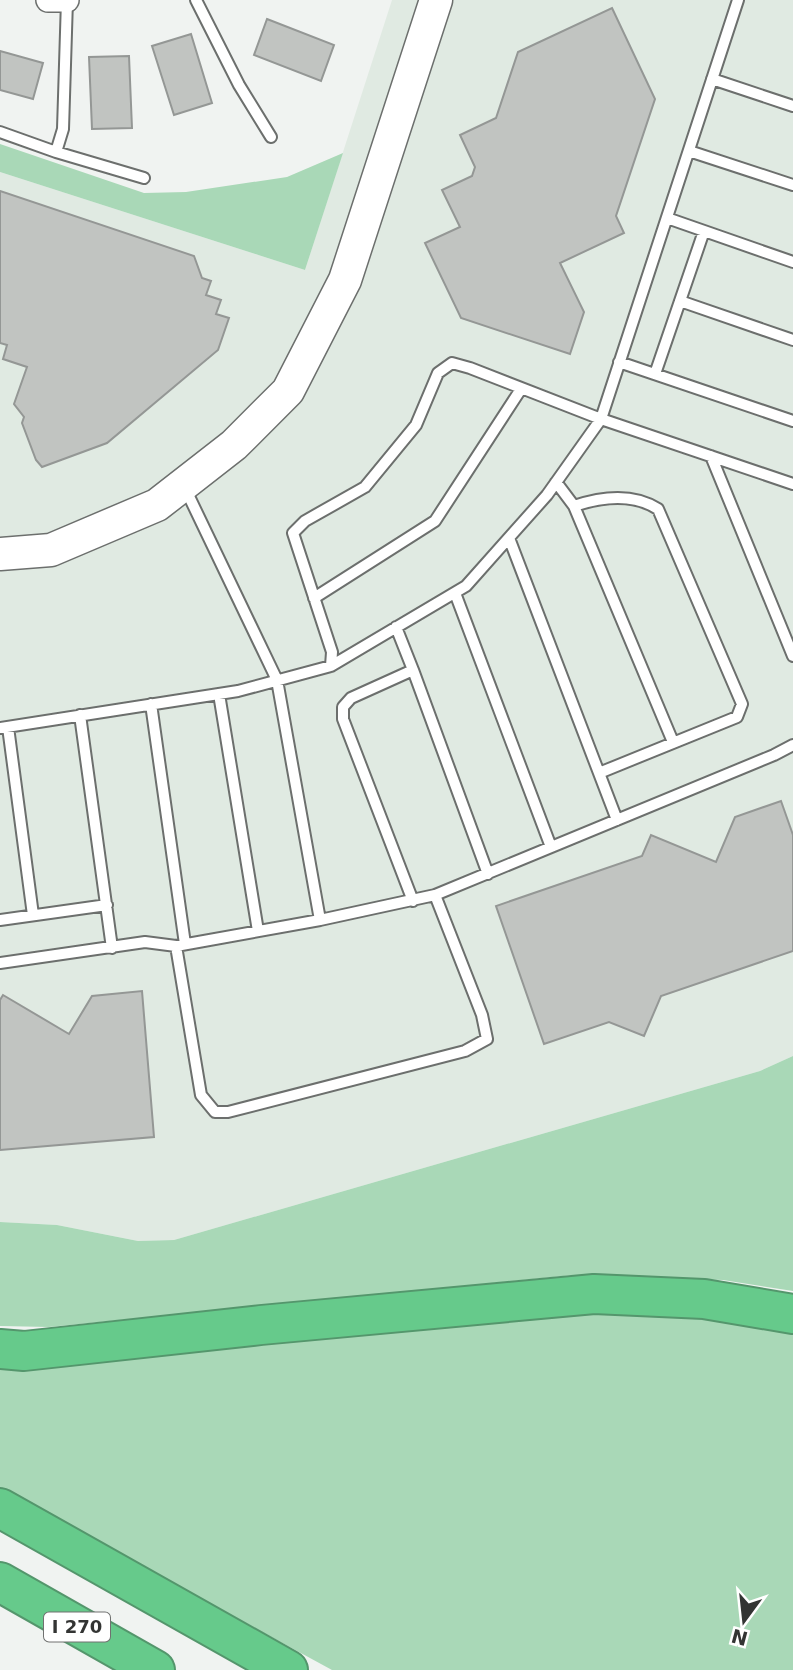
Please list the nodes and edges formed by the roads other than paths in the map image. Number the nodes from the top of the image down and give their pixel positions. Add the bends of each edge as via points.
1 (48, 0) edge
2 (67, 0) edge
3 (196, 0) edge
4 (436, 0) edge
5 (738, 0) edge
6 (712, 79) junction
7 (793, 106) edge
8 (0, 132) edge
9 (271, 137) dead end
10 (689, 151) junction
11 (56, 152) junction
12 (144, 178) dead end
13 (793, 185) edge
14 (667, 218) junction
15 (704, 231) junction
16 (793, 262) edge
17 (680, 301) junction
18 (793, 340) edge
19 (620, 362) junction
20 (655, 374) junction
21 (521, 389) junction
22 (601, 419) junction
23 (793, 421) edge
24 (711, 456) junction
25 (556, 482) junction
26 (183, 483) junction
27 (793, 484) edge
28 (574, 506) junction
29 (509, 538) junction
30 (0, 554) edge
31 (455, 593) junction
32 (314, 598) junction
33 (396, 627) junction
34 (793, 656) edge
35 (331, 666) junction
36 (412, 670) junction
37 (277, 680) junction
38 (219, 694) junction
39 (151, 705) junction
40 (80, 715) junction
41 (4, 727) edge
42 (673, 742) junction
43 (793, 745) edge
44 (598, 773) junction
45 (617, 820) junction
46 (551, 847) junction
47 (488, 874) junction
48 (435, 895) junction
49 (413, 901) junction
50 (107, 905) junction
51 (33, 915) junction
52 (0, 920) edge
53 (320, 920) junction
54 (258, 931) junction
55 (180, 945) junction
56 (112, 948) junction
57 (0, 963) edge
58 (793, 1314) edge
59 (0, 1349) edge
60 (0, 1508) edge
61 (0, 1582) edge
62 (155, 1670) edge
63 (288, 1670) edge

1 - 2 street
2 - 11 lane via 62,129
3 - 9 lane
4 - 26 street via 345,280 288,391 234,444
5 - 6 lane
6 - 7 lane
6 - 10 lane
8 - 11 lane
10 - 13 lane
10 - 14 lane
11 - 12 lane
14 - 15 lane
14 - 19 lane
15 - 16 lane
15 - 17 lane
17 - 18 lane
17 - 20 lane
19 - 20 lane
19 - 22 lane
20 - 23 lane
21 - 22 lane
21 - 32 lane via 435,521
21 - 32 lane via 452,363 438,373 416,425 365,487 304,521 293,533
22 - 24 lane
22 - 25 lane
24 - 27 lane
24 - 34 lane
25 - 28 lane
25 - 29 lane
26 - 30 street via 157,505 51,550
26 - 37 lane
28 - 42 lane
28 - 42 lane via 636,498 658,509 742,704 737,717
29 - 31 lane
29 - 44 lane
31 - 33 lane
31 - 46 lane
32 - 35 lane via 332,652
33 - 35 lane
33 - 36 lane
35 - 37 lane
36 - 47 lane
36 - 49 lane via 351,698 343,707 343,719
37 - 38 lane
37 - 53 lane
38 - 39 lane
38 - 54 lane
39 - 40 lane
39 - 55 lane
40 - 41 lane
40 - 50 lane
41 - 51 lane
42 - 44 lane
43 - 45 lane
44 - 45 lane
45 - 46 lane
46 - 47 lane
47 - 48 lane
48 - 49 lane
48 - 55 lane via 487,1039 466,1051 228,1112 215,1112 201,1095
49 - 53 lane
50 - 51 lane
50 - 56 lane
51 - 52 lane
53 - 54 lane
54 - 55 lane
55 - 56 lane via 145,942
56 - 57 lane
58 - 59 highway via 704,1299 594,1294 24,1351
60 - 63 highway
61 - 62 highway, I 270

